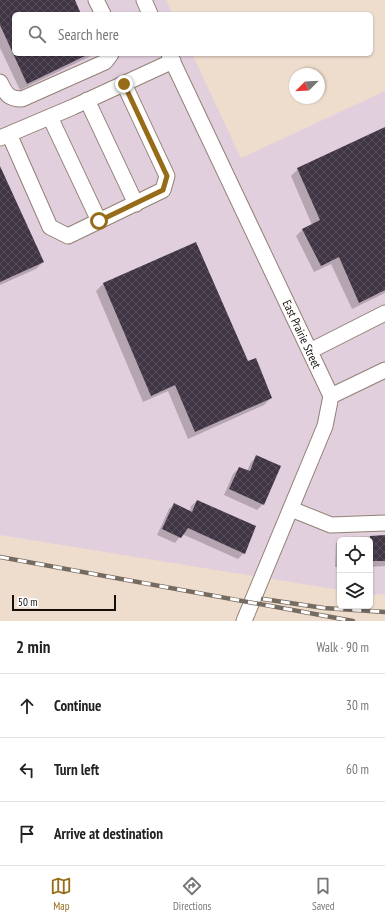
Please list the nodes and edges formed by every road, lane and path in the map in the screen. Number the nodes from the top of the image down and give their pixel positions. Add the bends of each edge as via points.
1 (96, 0) edge
2 (144, 0) edge
3 (101, 12) edge
4 (149, 12) edge
5 (110, 56) edge
6 (171, 58) edge
7 (0, 82) edge
8 (124, 84) junction
9 (87, 100) junction
10 (50, 116) junction
11 (4, 136) edge
12 (136, 204) junction
13 (99, 221) junction
14 (385, 313) edge
15 (310, 350) junction
16 (385, 370) edge
17 (331, 396) junction
18 (291, 509) junction
19 (385, 523) edge
20 (244, 621) edge

1 - 3 street
2 - 4 street
5 - 7 street via 105,62 22,99 14,99 6,94
6 - 8 street
6 - 15 street, East Prairie Street
8 - 9 street
8 - 12 street via 167,176 163,190
9 - 10 street
9 - 12 street
10 - 11 street
10 - 13 street
11 - 13 street via 50,227 68,236
12 - 13 street
14 - 15 street
15 - 17 street, East Prairie Street
16 - 17 street
17 - 18 street via 325,426
18 - 19 street via 331,525
18 - 20 street

